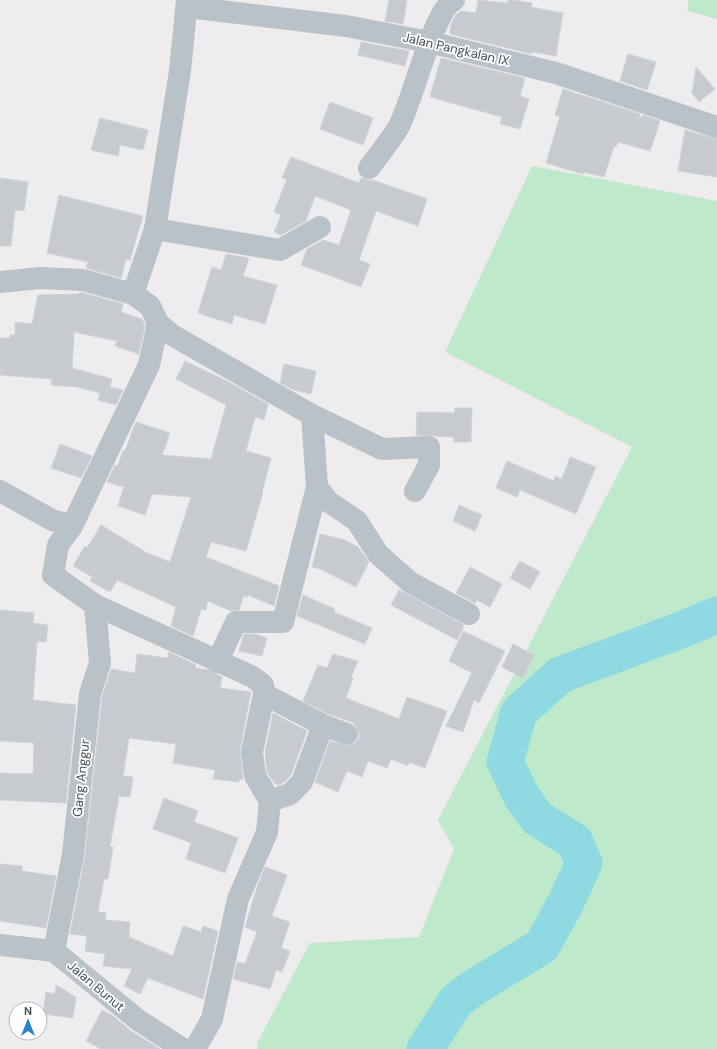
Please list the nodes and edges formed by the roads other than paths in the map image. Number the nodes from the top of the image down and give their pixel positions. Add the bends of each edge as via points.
1 (454, 0) edge
2 (187, 4) edge
3 (429, 42) junction
4 (717, 127) edge
5 (369, 168) dead end
6 (320, 227) dead end
7 (155, 229) junction
8 (0, 282) edge
9 (133, 294) junction
10 (158, 323) junction
11 (312, 415) junction
12 (317, 487) junction
13 (0, 491) edge
14 (415, 491) dead end
15 (72, 526) junction
16 (95, 606) junction
17 (469, 614) dead end
18 (217, 662) junction
19 (264, 694) junction
20 (323, 725) junction
21 (347, 734) dead end
22 (270, 801) junction
23 (0, 945) edge
24 (54, 951) junction
25 (183, 1049) edge
26 (195, 1049) edge

1 - 3 street via 447,4
2 - 3 street, Jalan Pangkalan IX via 346,26
2 - 7 street via 180,71
3 - 4 street, Jalan Pangkalan IX via 556,73
3 - 5 street via 398,127
6 - 7 street via 280,250
7 - 9 street
8 - 9 street via 40,278 83,280
9 - 10 street via 150,306
10 - 11 street via 172,335
10 - 15 street via 150,365
11 - 12 street
11 - 14 street via 382,449 429,447 429,465
12 - 17 street via 329,502 357,521 378,554 411,583
12 - 18 street via 283,622 236,622
13 - 15 street via 52,520
15 - 16 street via 58,545 53,575
16 - 18 street
16 - 24 street, Gang Anggur via 100,662 90,694 73,854
18 - 19 street via 253,676 263,685
19 - 20 street
19 - 22 street via 252,752 255,776
20 - 21 street
20 - 22 street via 302,782 290,794
22 - 26 street via 267,832 238,899 212,1019
23 - 24 street, Jalan Bunut
24 - 25 street, Jalan Bunut via 138,1020

